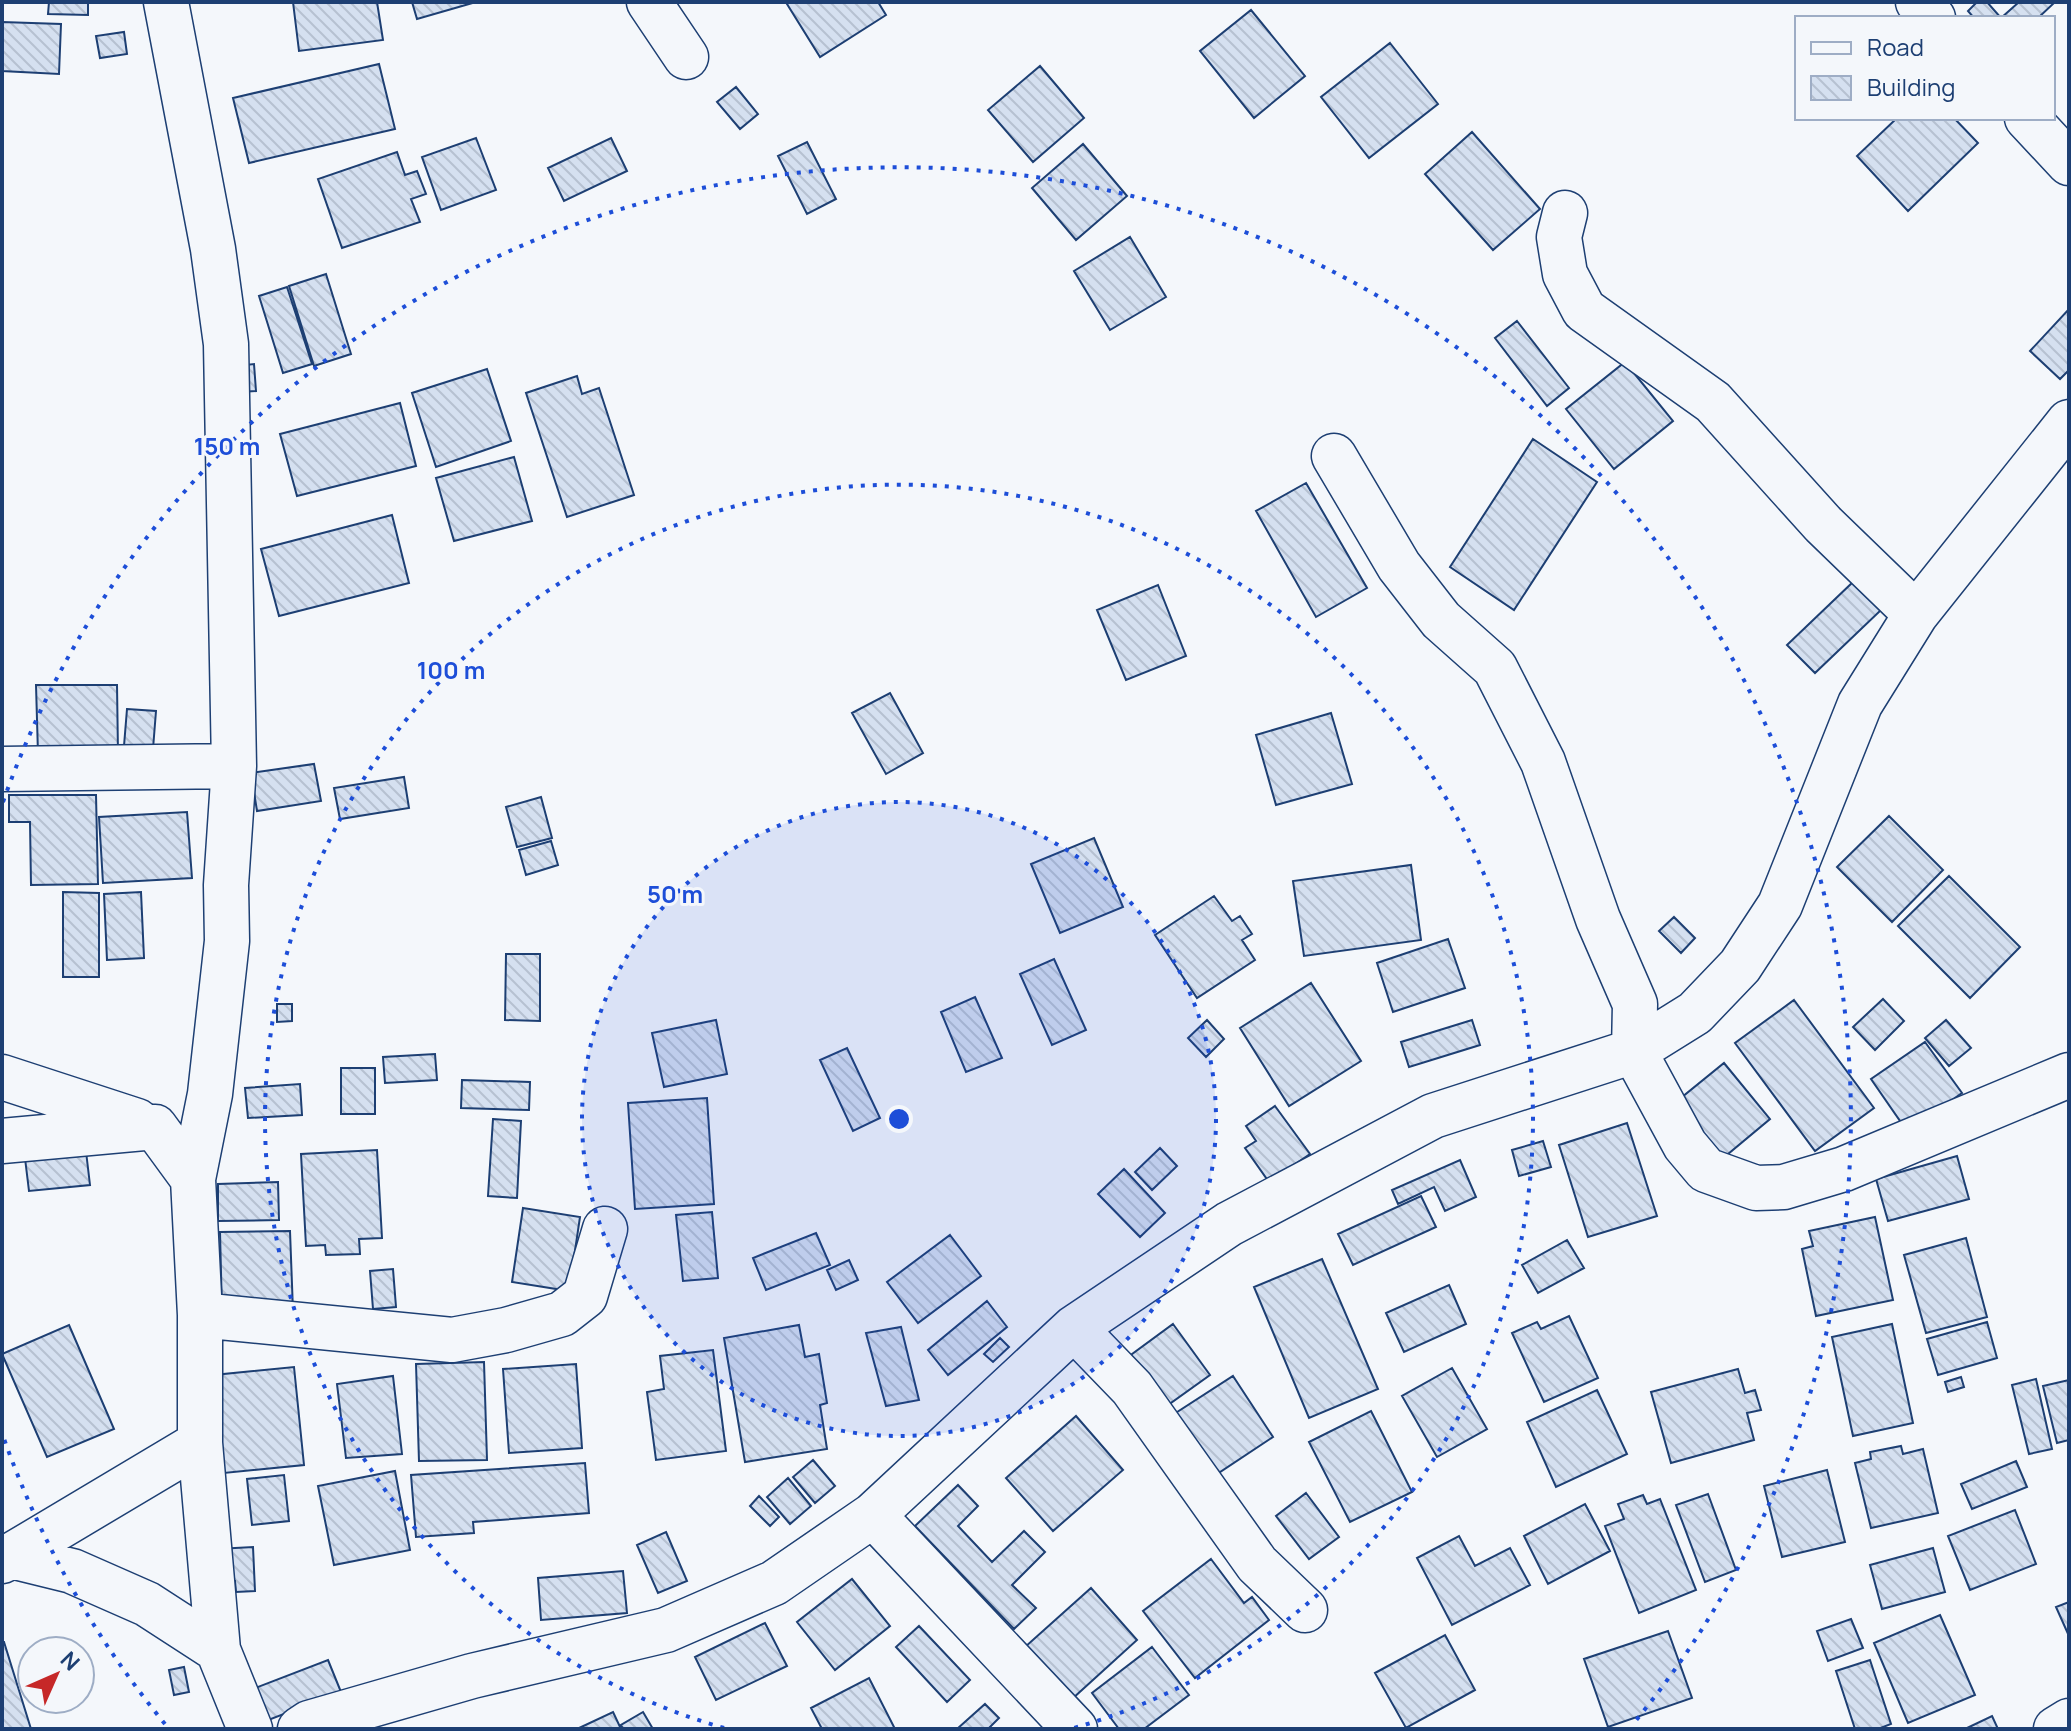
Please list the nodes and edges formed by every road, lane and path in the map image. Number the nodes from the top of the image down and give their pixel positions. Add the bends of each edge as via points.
1 (166, 2) edge
2 (649, 2) edge
3 (686, 57) dead end
4 (2029, 120) edge
5 (2069, 163) edge
6 (1565, 213) dead end
7 (2069, 422) edge
8 (1334, 456) dead end
9 (1916, 614) junction
10 (234, 766) junction
11 (2, 769) edge
12 (1634, 1051) junction
13 (2069, 1075) edge
14 (2, 1077) edge
15 (155, 1127) junction
16 (2, 1141) edge
17 (193, 1179) junction
18 (605, 1229) dead end
19 (200, 1315) junction
20 (1074, 1328) junction
21 (200, 1443) junction
22 (873, 1515) junction
23 (6, 1559) edge
24 (1305, 1610) dead end
25 (218, 1650) junction
26 (2069, 1721) edge
27 (250, 1729) edge
28 (300, 1729) edge
29 (1075, 1729) edge
30 (2056, 1729) edge

1 - 10 street via 226,344
2 - 3 street
4 - 5 street
6 - 9 street via 1559,237 1565,274 1584,310 1713,402 1823,524
7 - 9 street
8 - 12 street via 1399,566 1441,620 1495,668 1543,762 1598,919 1635,1004
9 - 12 street via 1860,704 1772,917 1740,966 1695,1013
10 - 11 street
10 - 17 street via 227,941 210,1094
12 - 13 street via 1685,1145 1706,1170 1756,1188 1784,1187 1844,1169
12 - 20 street via 1433,1116 1229,1224
14 - 15 street
15 - 16 street
15 - 17 street
17 - 19 street
18 - 19 street via 585,1296 562,1314 506,1330 452,1340
19 - 21 street
20 - 22 street
20 - 24 street via 1132,1388 1257,1564
21 - 23 street
21 - 25 street
22 - 28 street via 774,1583 666,1630 472,1676
22 - 29 street
23 - 25 street via 72,1571 147,1604
25 - 27 street
26 - 30 street

